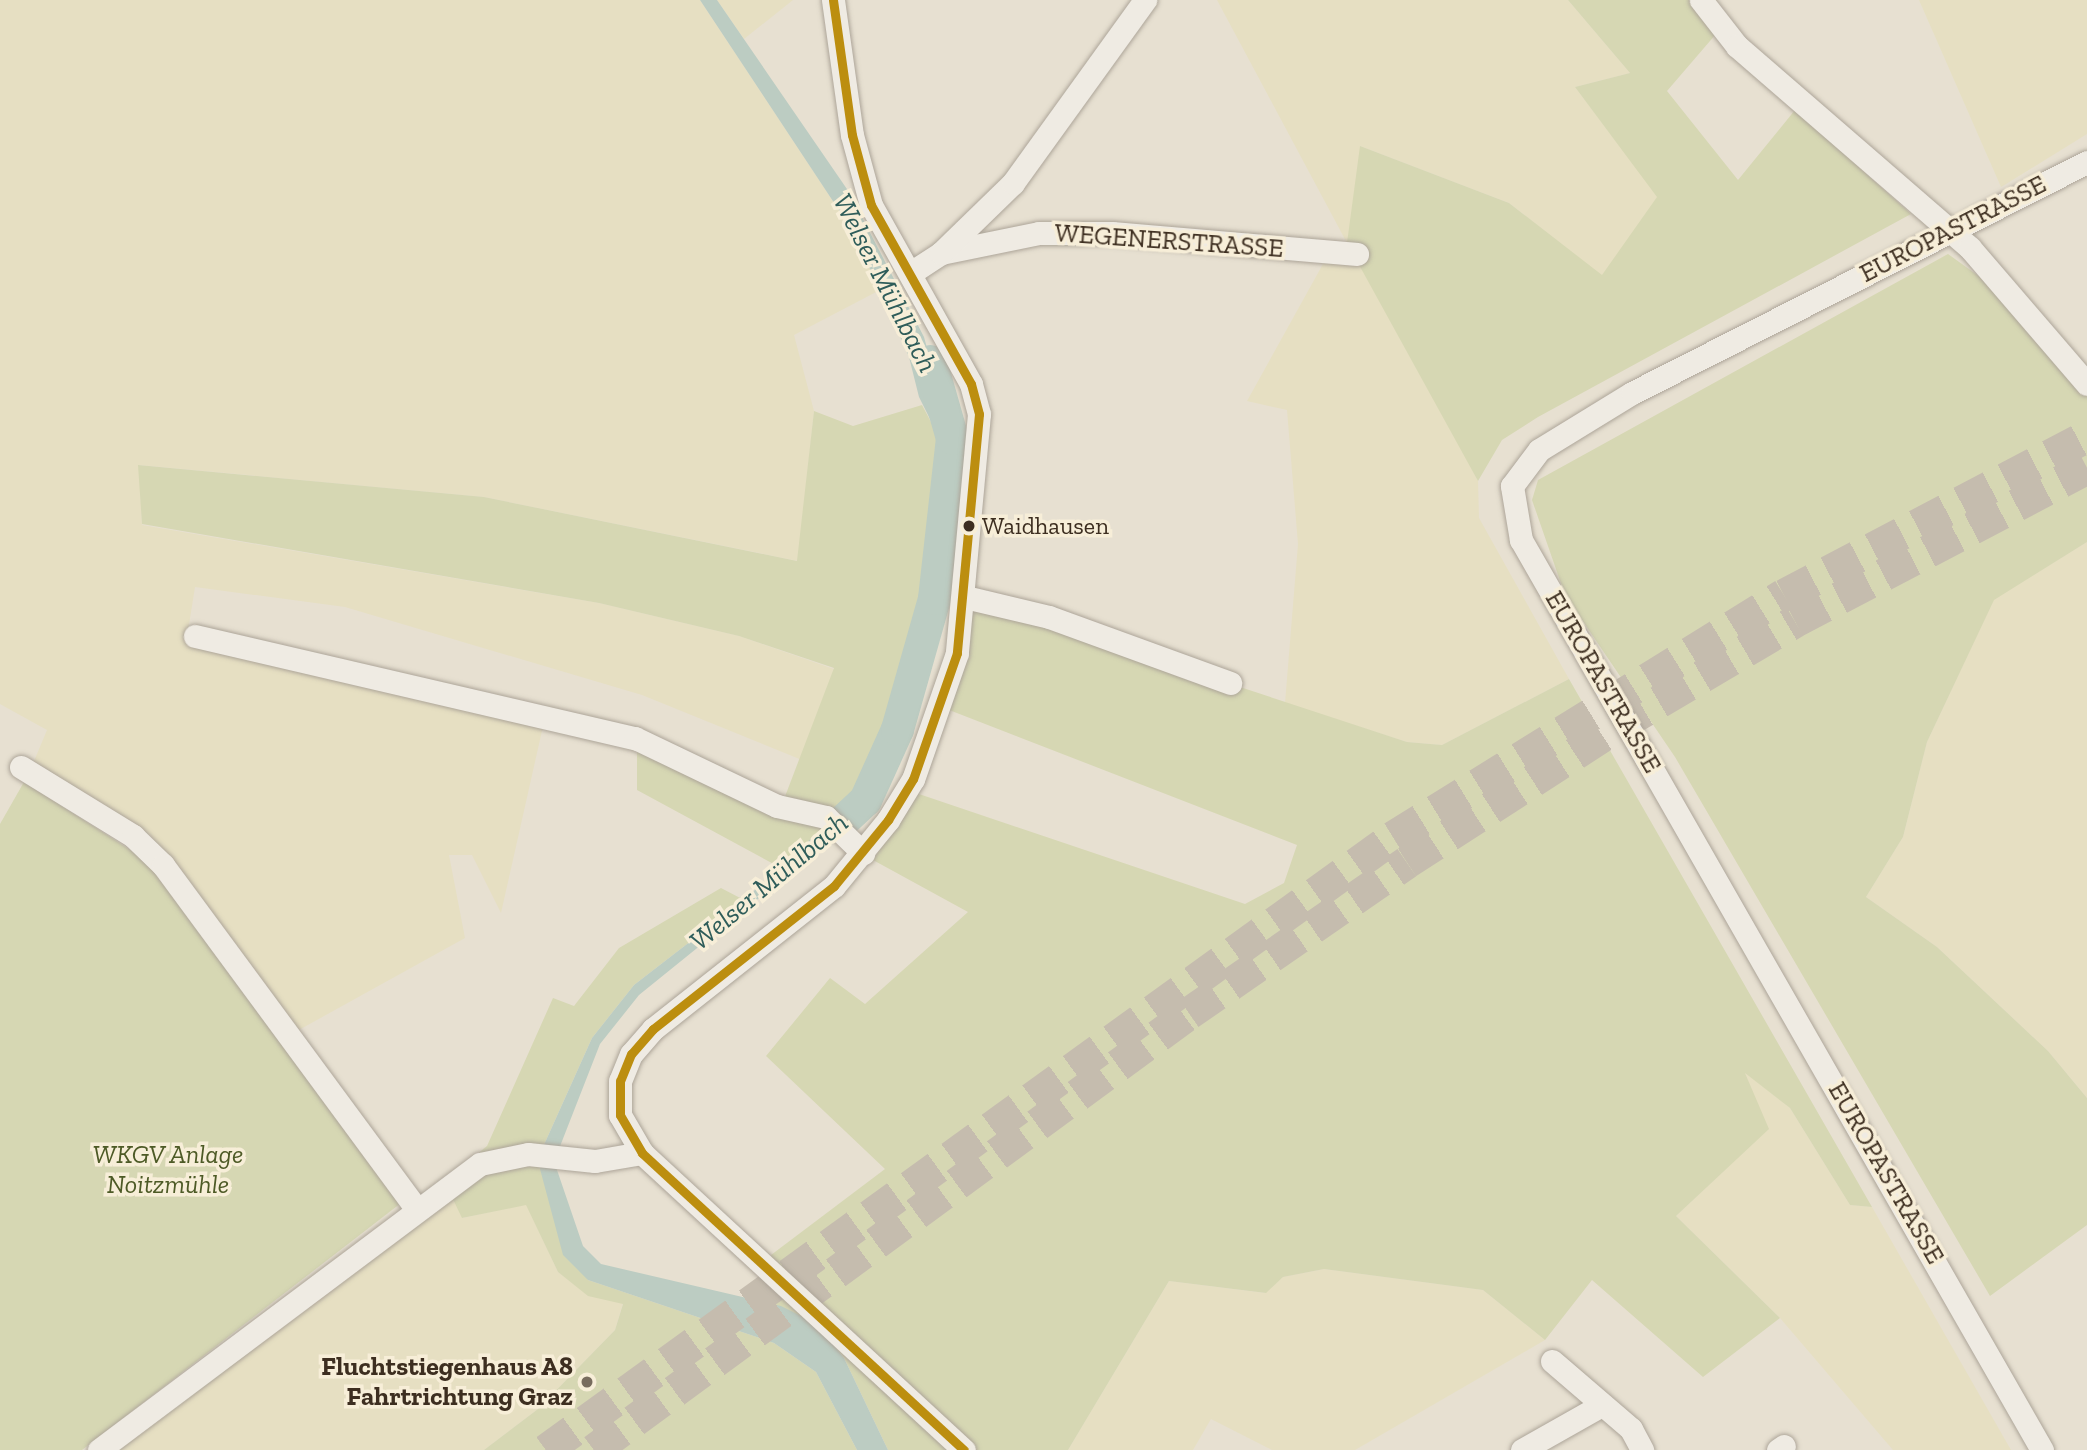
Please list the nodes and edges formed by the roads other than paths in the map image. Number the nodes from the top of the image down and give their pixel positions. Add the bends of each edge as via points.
1 (833, 0) edge
2 (1145, 0) edge
3 (1701, 0) edge
4 (2087, 162) edge
5 (1949, 231) junction
6 (941, 253) junction
7 (1357, 254) dead end
8 (912, 272) junction
9 (2087, 384) edge
10 (965, 597) junction
11 (195, 636) dead end
12 (1230, 683) dead end
13 (20, 768) dead end
14 (856, 845) junction
15 (642, 1153) junction
16 (415, 1207) junction
17 (1552, 1361) dead end
18 (1602, 1405) junction
19 (99, 1450) edge
20 (964, 1450) edge
21 (1522, 1450) edge
22 (1642, 1450) edge
23 (2042, 1450) edge

1 - 8 street via 852,135 871,205
2 - 6 street via 1013,183
3 - 5 street via 1737,46
4 - 5 street, EUROPASTRASSE
5 - 9 street
5 - 23 street, EUROPASTRASSE via 1735,338 1539,450 1512,486 1512,514
6 - 7 street, WEGENERSTRASSE via 1039,233 1112,233
6 - 8 street
8 - 10 street via 971,384 979,414
10 - 12 street via 1049,617
10 - 14 street via 957,653 913,779
11 - 14 street via 635,738 777,806 826,817
13 - 16 street via 133,836 163,865
14 - 15 street via 834,886 653,1029 631,1054 620,1081 620,1115
15 - 16 street via 595,1161 528,1154 480,1164
15 - 20 street
16 - 19 street
17 - 18 street
18 - 21 street
18 - 22 street via 1631,1429

